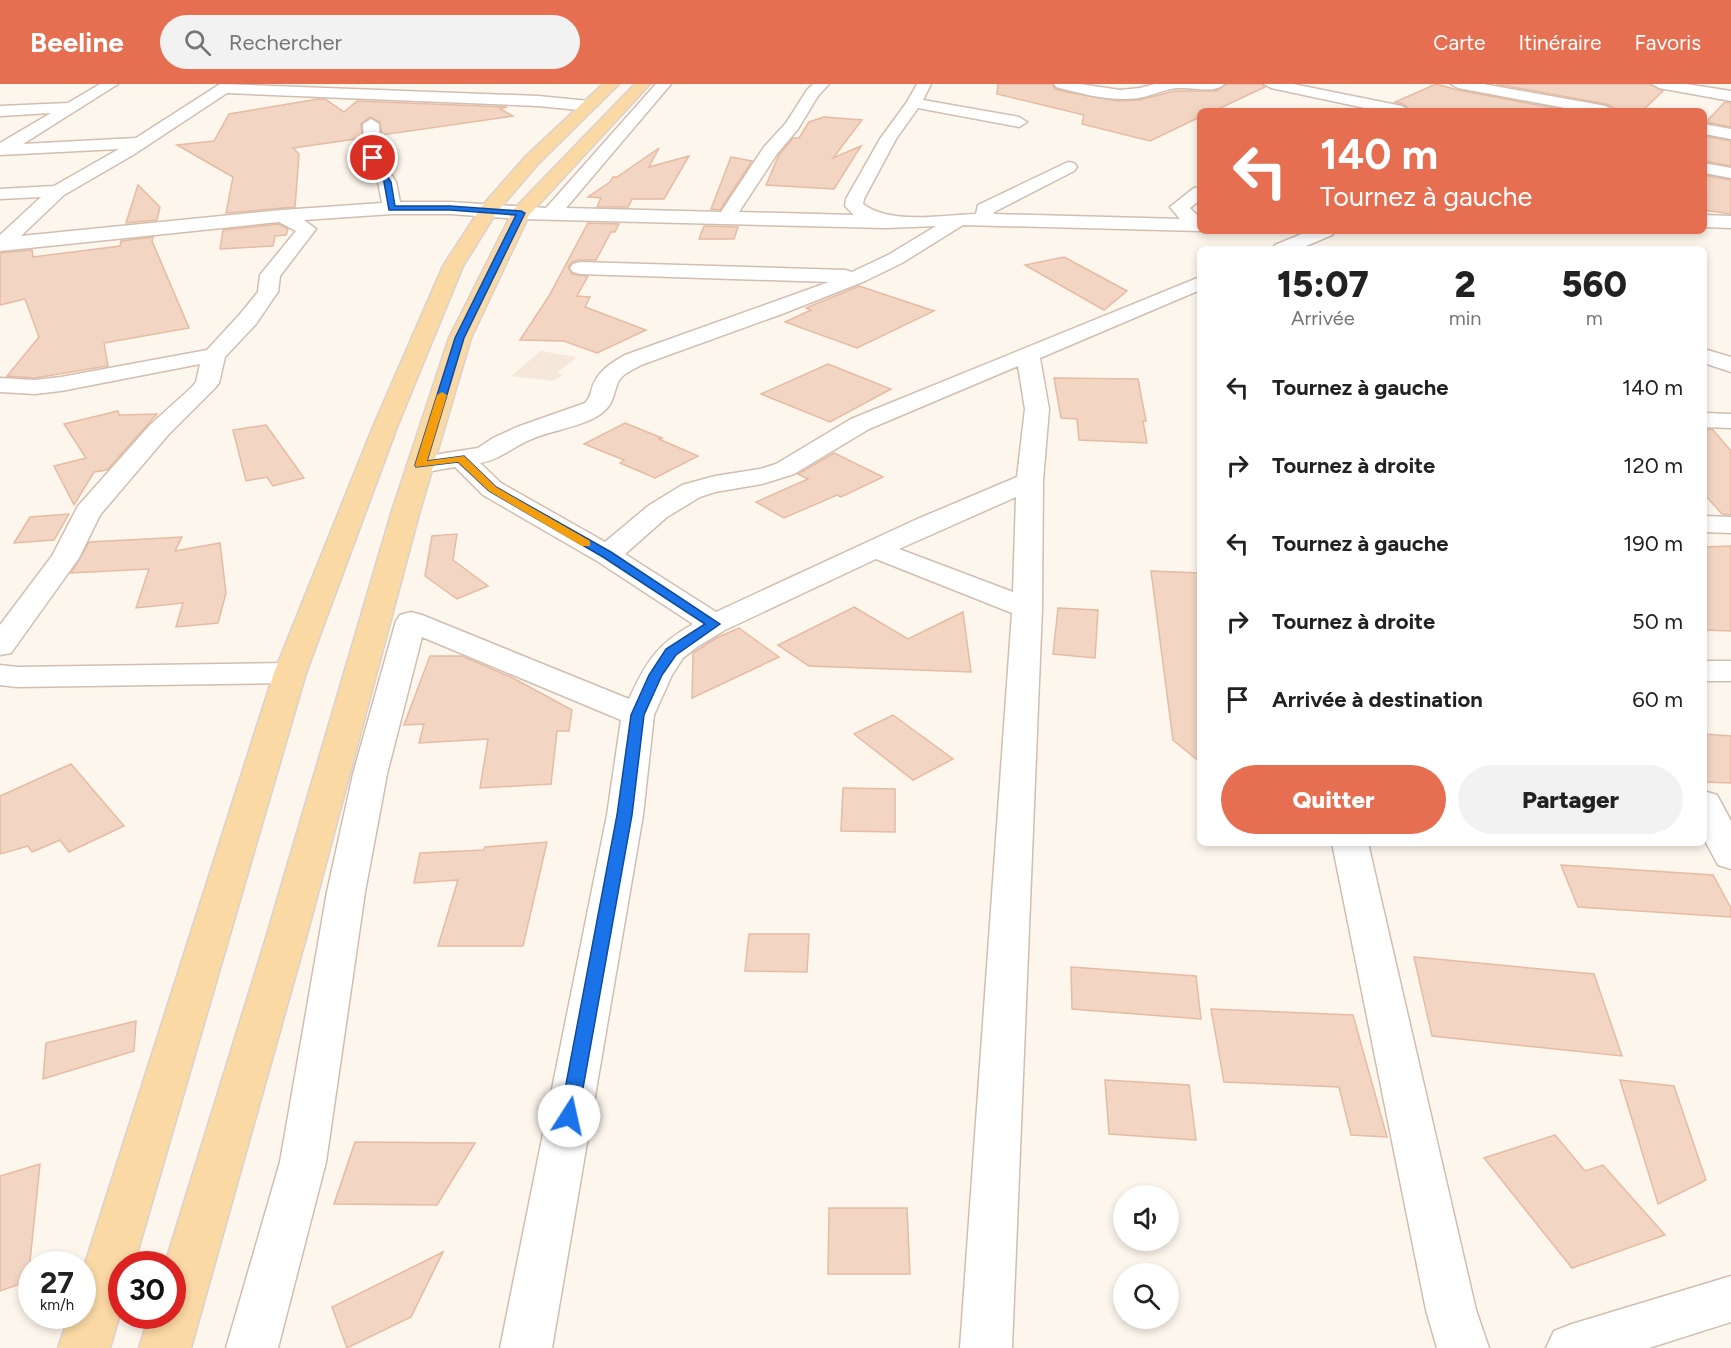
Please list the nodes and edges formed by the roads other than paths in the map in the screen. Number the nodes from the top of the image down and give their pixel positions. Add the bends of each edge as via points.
1 (111, 84) edge
2 (494, 84) edge
3 (612, 84) edge
4 (643, 84) edge
5 (664, 84) edge
6 (822, 84) edge
7 (924, 84) edge
8 (1061, 84) edge
9 (1176, 84) edge
10 (1183, 84) edge
11 (1217, 84) edge
12 (1270, 84) edge
13 (1458, 84) edge
14 (1659, 84) edge
15 (227, 86) edge
16 (359, 88) edge
17 (1731, 96) edge
18 (1341, 98) junction
19 (478, 99) junction
20 (914, 103) junction
21 (589, 106) junction
22 (72, 108) junction
23 (1325, 108) edge
24 (1388, 108) edge
25 (1590, 108) edge
26 (0, 111) edge
27 (1019, 122) dead end
28 (371, 124) dead end
29 (1707, 130) edge
30 (1731, 134) edge
31 (140, 142) junction
32 (1, 150) edge
33 (1068, 167) dead end
34 (1707, 169) edge
35 (1731, 173) edge
36 (58, 191) junction
37 (0, 194) edge
38 (1197, 194) edge
39 (392, 208) junction
40 (489, 210) junction
41 (349, 212) junction
42 (536, 213) junction
43 (282, 216) junction
44 (727, 217) junction
45 (985, 219) junction
46 (958, 221) junction
47 (1707, 221) edge
48 (886, 222) junction
49 (1731, 222) edge
50 (1197, 224) edge
51 (1197, 225) edge
52 (307, 229) junction
53 (1318, 234) edge
54 (3, 239) edge
55 (1289, 246) edge
56 (580, 268) dead end
57 (860, 277) junction
58 (1197, 284) edge
59 (214, 355) junction
60 (1028, 355) junction
61 (1707, 357) edge
62 (1731, 365) edge
63 (0, 385) edge
64 (1707, 420) edge
65 (1731, 421) edge
66 (461, 459) junction
67 (420, 465) junction
68 (1030, 481) junction
69 (1707, 524) edge
70 (1731, 525) edge
71 (875, 549) junction
72 (607, 555) junction
73 (1027, 608) junction
74 (714, 624) junction
75 (0, 646) edge
76 (1707, 671) edge
77 (1731, 671) edge
78 (290, 673) junction
79 (0, 675) edge
80 (638, 715) junction
81 (1351, 846) edge
82 (1731, 1299) edge
83 (84, 1348) edge
84 (165, 1348) edge
85 (252, 1348) edge
86 (526, 1348) edge
87 (986, 1348) edge
88 (1463, 1348) edge
89 (1572, 1348) edge

1 - 22 street
2 - 19 street
3 - 21 main road
4 - 42 main road
5 - 42 street
6 - 44 street via 770,151
7 - 20 street
8 - 9 street via 1124,94
10 - 11 street
12 - 18 street
13 - 25 street
14 - 17 street
15 - 16 street
15 - 31 street
16 - 19 street
18 - 23 street
18 - 24 street
19 - 21 street
20 - 27 street
20 - 48 street via 888,139 855,199 860,211
21 - 40 main road via 532,160
22 - 26 street
22 - 32 street
28 - 39 street via 373,158 387,182
29 - 30 street
31 - 32 street
31 - 36 street
33 - 45 street via 985,209
34 - 35 street
36 - 37 street
36 - 54 street
38 - 50 street via 1179,207
39 - 40 street
39 - 41 street
40 - 42 street
40 - 78 main road via 453,266 358,492
41 - 43 street
41 - 52 street
42 - 44 street
42 - 67 main road via 460,338
43 - 52 street
43 - 54 street
44 - 48 street
45 - 46 street
45 - 51 street
46 - 48 street
46 - 57 street
47 - 49 street
52 - 59 street via 270,275 268,292
53 - 55 street
56 - 57 street
57 - 66 street via 633,360 615,370 594,408 526,432 486,455
58 - 60 street
59 - 63 street via 61,384
59 - 75 street via 207,383 159,430 88,512 65,558
60 - 68 street via 1037,409
60 - 72 street via 860,424 784,469 758,479 721,482 690,492 662,509
61 - 62 street
64 - 65 street
66 - 67 street
66 - 72 street via 492,489
67 - 84 main road
68 - 71 street
68 - 73 street
69 - 70 street
71 - 73 street
71 - 74 street
72 - 74 street
73 - 87 street
74 - 80 street via 671,652
76 - 77 street
78 - 79 street
78 - 83 main road
80 - 85 street via 411,621 370,774 346,892 303,1162
80 - 86 street via 625,815
81 - 88 street via 1451,1310
82 - 89 street

